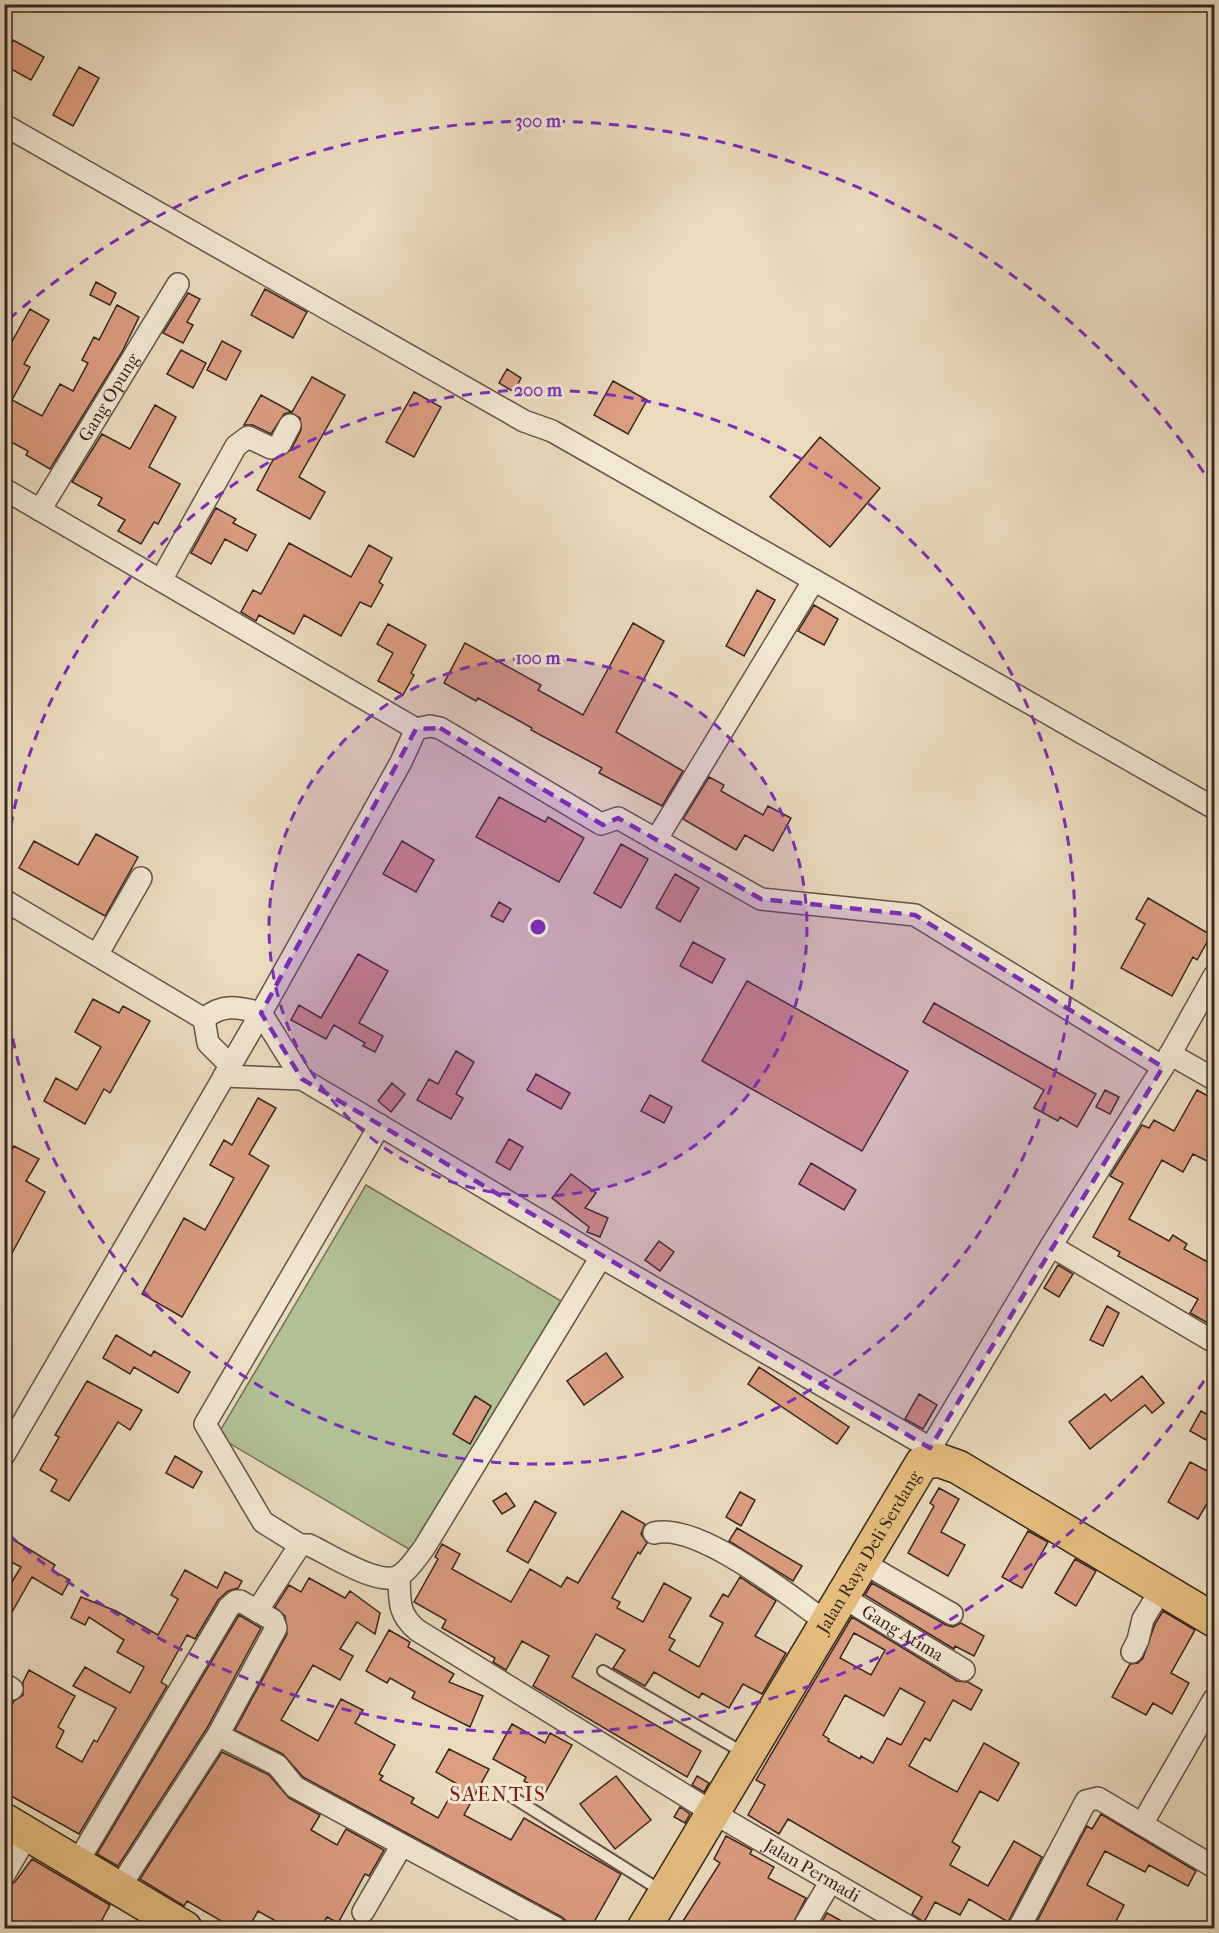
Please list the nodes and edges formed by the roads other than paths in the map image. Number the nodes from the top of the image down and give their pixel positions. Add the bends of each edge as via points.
1 (4, 125) edge
2 (177, 284) dead end
3 (290, 425) dead end
4 (4, 489) edge
5 (40, 510) junction
6 (161, 580) junction
7 (814, 580) junction
8 (416, 729) junction
9 (1215, 808) edge
10 (656, 840) junction
11 (141, 878) dead end
12 (4, 900) edge
13 (97, 955) junction
14 (1215, 976) edge
15 (261, 1012) junction
16 (204, 1018) junction
17 (1167, 1060) junction
18 (227, 1070) junction
19 (302, 1079) junction
20 (1215, 1079) edge
21 (380, 1125) junction
22 (1051, 1246) junction
23 (601, 1257) junction
24 (1215, 1342) edge
25 (4, 1455) edge
26 (926, 1456) junction
27 (654, 1533) dead end
28 (300, 1545) junction
29 (862, 1562) junction
30 (399, 1576) junction
31 (1162, 1588) junction
32 (833, 1609) junction
33 (257, 1611) junction
34 (952, 1614) dead end
35 (1215, 1620) edge
36 (1132, 1652) dead end
37 (964, 1670) dead end
38 (603, 1671) dead end
39 (1215, 1699) edge
40 (218, 1735) junction
41 (747, 1755) junction
42 (506, 1793) dead end
43 (712, 1812) junction
44 (1142, 1824) junction
45 (16, 1827) edge
46 (402, 1845) junction
47 (77, 1863) junction
48 (1215, 1867) edge
49 (4, 1875) edge
50 (831, 1881) junction
51 (119, 1888) junction
52 (666, 1893) junction
53 (363, 1912) dead end
54 (185, 1929) edge
55 (556, 1929) edge
56 (644, 1929) edge
57 (803, 1929) edge
58 (911, 1929) edge
59 (1019, 1929) edge

1 - 7 street via 524,421 552,431
2 - 5 street, Gang Opung
3 - 6 street via 275,447 248,437 236,446
4 - 5 street
5 - 6 street
6 - 8 street
7 - 9 street
7 - 10 street
8 - 10 street via 440,728 601,824 618,818
8 - 15 street
10 - 17 street via 761,899 915,915
11 - 13 street
12 - 13 street
13 - 16 street
14 - 17 street
15 - 16 street via 235,1006
15 - 18 street
15 - 19 street
16 - 18 street via 208,1043
17 - 20 street
17 - 22 street
18 - 19 street
18 - 25 street
19 - 21 street
21 - 23 street
21 - 28 street via 205,1424 263,1522
22 - 24 street
22 - 26 street
23 - 26 street
23 - 30 street via 424,1548
26 - 29 main road, Jalan Raya Deli Serdang
26 - 31 main road, Jalan Raya Deli Serdang via 958,1467
27 - 32 street, Gang Atima via 674,1532 706,1544
28 - 30 street via 309,1545 363,1572
28 - 33 street
29 - 32 main road, Jalan Raya Deli Serdang
29 - 34 street
30 - 43 street, Jalan Permadi via 402,1613 417,1630
31 - 35 main road, Jalan Raya Deli Serdang
31 - 36 street via 1143,1619
32 - 37 street, Gang Atima
32 - 41 main road, Jalan Raya Deli Serdang
33 - 40 street via 276,1622 276,1628
33 - 47 street via 240,1601 229,1607
38 - 41 lane
39 - 44 street
40 - 46 street via 277,1765 295,1787
40 - 51 street
41 - 43 main road, Jalan Raya Deli Serdang
42 - 52 lane
43 - 50 street, Jalan Permadi
43 - 52 main road, Jalan Raya Deli Serdang
44 - 48 street
44 - 59 street via 1098,1798 1086,1801
45 - 47 main road
45 - 49 street
46 - 53 street
46 - 55 street
47 - 51 main road
50 - 57 street
50 - 58 street, Jalan Permadi
51 - 54 main road
52 - 56 main road, Jalan Raya Deli Serdang

